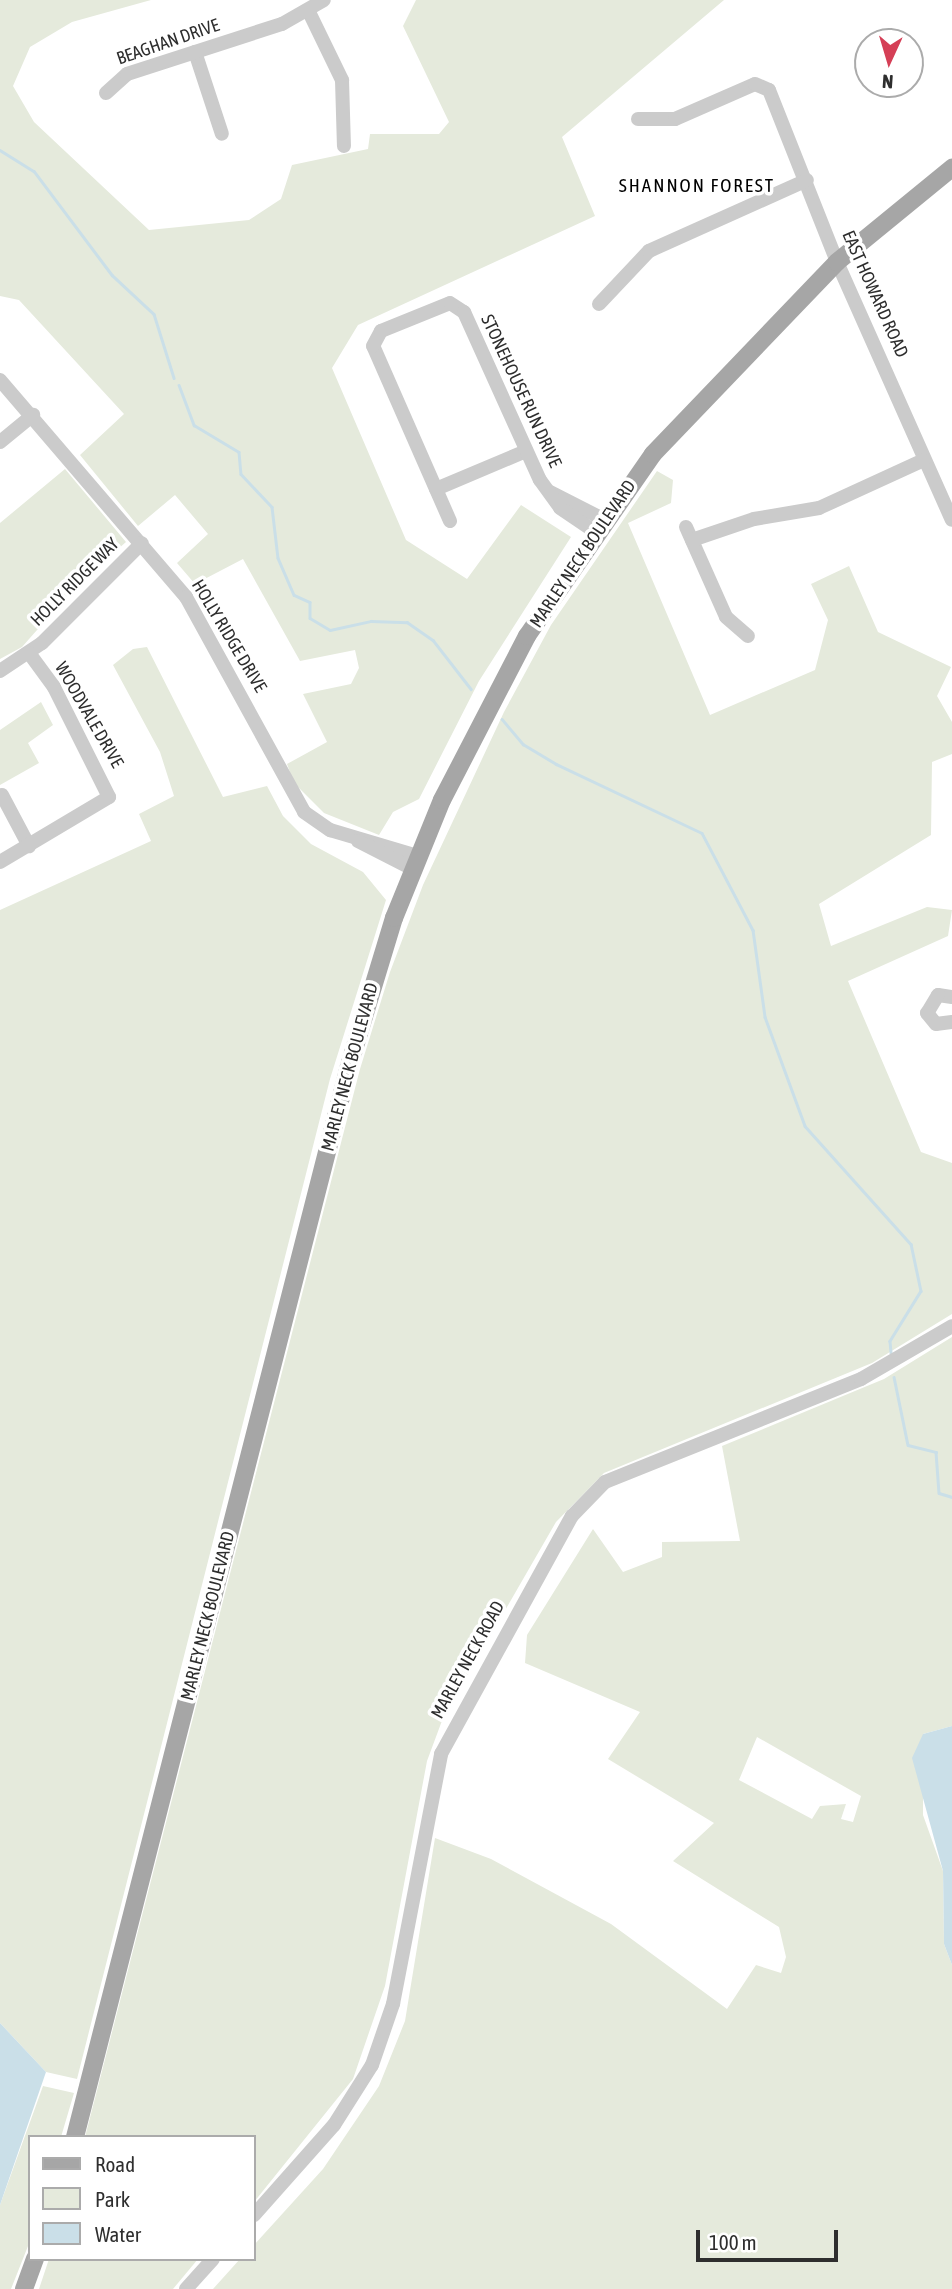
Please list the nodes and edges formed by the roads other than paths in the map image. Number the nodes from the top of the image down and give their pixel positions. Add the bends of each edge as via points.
1 (324, 0) edge
2 (309, 12) junction
3 (195, 52) junction
4 (106, 93) dead end
5 (638, 120) dead end
6 (222, 134) dead end
7 (344, 146) dead end
8 (952, 168) edge
9 (807, 180) junction
10 (837, 262) junction
11 (599, 303) dead end
12 (0, 380) edge
13 (33, 415) junction
14 (0, 442) edge
15 (526, 451) junction
16 (924, 460) junction
17 (436, 489) junction
18 (952, 520) edge
19 (450, 521) dead end
20 (598, 525) junction
21 (142, 543) junction
22 (748, 636) dead end
23 (29, 653) junction
24 (0, 671) edge
25 (2, 794) dead end
26 (29, 846) junction
27 (0, 862) edge
28 (415, 863) junction
29 (952, 997) edge
30 (951, 1025) edge
31 (952, 1326) edge
32 (76, 2135) edge
33 (256, 2213) edge
34 (34, 2261) edge
35 (211, 2261) edge
36 (24, 2289) edge
37 (186, 2289) edge

1 - 2 street, BEAGHAN DRIVE
2 - 3 street, BEAGHAN DRIVE
2 - 7 street via 342,80
3 - 4 street, BEAGHAN DRIVE via 127,74
3 - 6 street
5 - 9 street, EAST HOWARD ROAD via 675,119 764,83
8 - 10 main road, MARLEY NECK BOULEVARD
9 - 10 street, EAST HOWARD ROAD
9 - 11 street via 649,251
10 - 16 street, EAST HOWARD ROAD
10 - 20 main road, MARLEY NECK BOULEVARD via 702,398
12 - 13 street, HOLLY RIDGE DRIVE
13 - 14 street
13 - 21 street, HOLLY RIDGE DRIVE
15 - 17 street
15 - 17 street, STONEHOUSE RUN DRIVE via 464,312 444,303 381,331 373,346
15 - 20 street, STONEHOUSE RUN DRIVE via 560,508
16 - 18 street, EAST HOWARD ROAD
16 - 22 street via 819,508 689,533 726,617
17 - 19 street, STONEHOUSE RUN DRIVE
20 - 28 main road, MARLEY NECK BOULEVARD via 472,736
21 - 23 street, HOLLY RIDGE WAY
21 - 28 street, HOLLY RIDGE DRIVE via 201,620 294,801 316,822
23 - 24 street, HOLLY RIDGE WAY
23 - 26 street, WOODVALE DRIVE via 109,790 102,806
25 - 26 street
26 - 27 street, WOODVALE DRIVE
28 - 32 main road, MARLEY NECK BOULEVARD via 349,1066
29 - 30 street via 938,995 927,1013 936,1024
31 - 33 street, MARLEY NECK ROAD via 861,1379 606,1482 572,1516 441,1754 393,2004 372,2064 334,2126
34 - 36 main road
35 - 37 street

